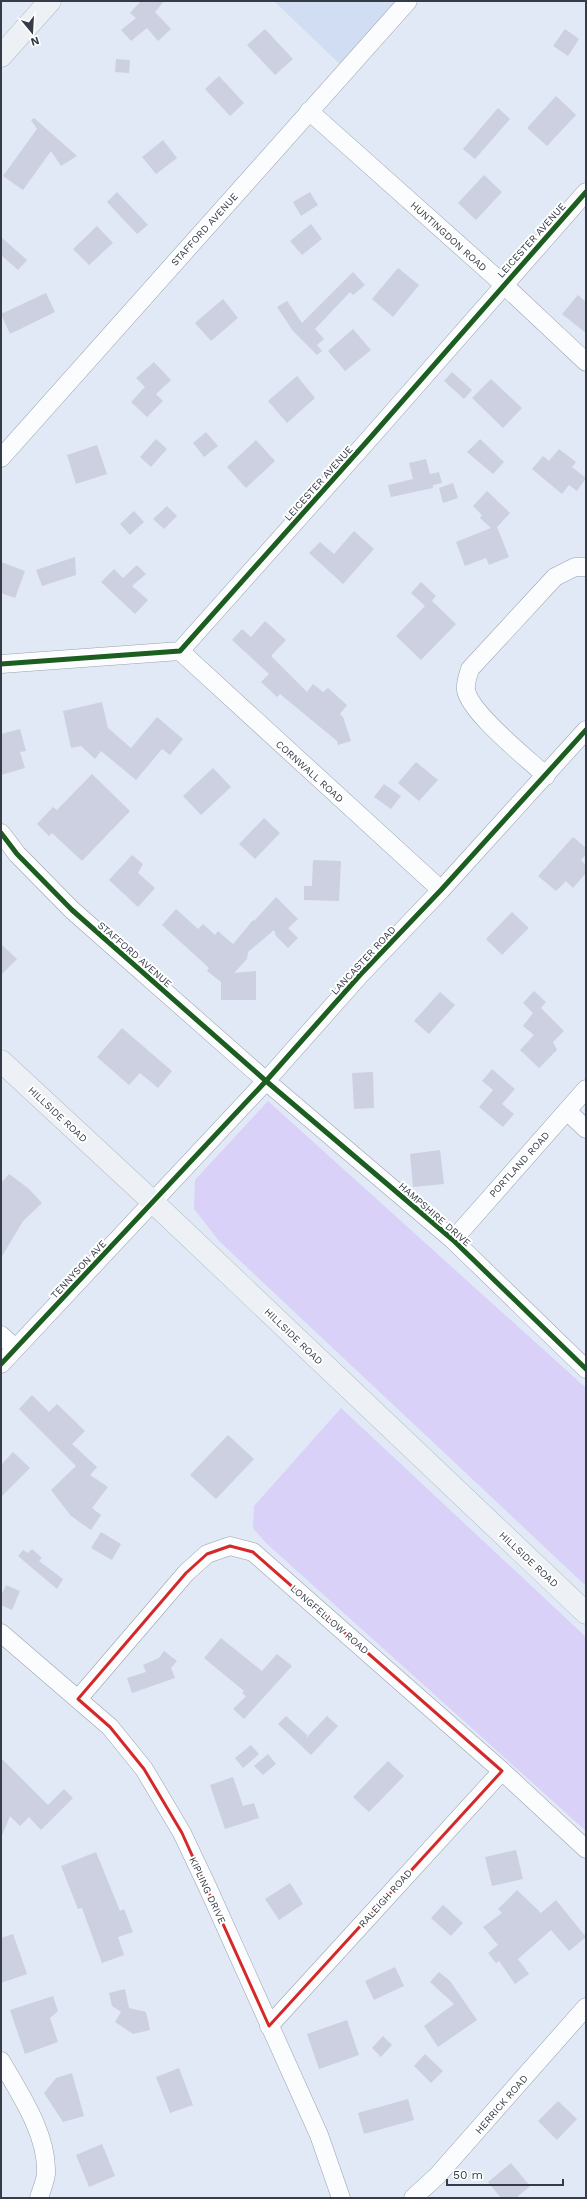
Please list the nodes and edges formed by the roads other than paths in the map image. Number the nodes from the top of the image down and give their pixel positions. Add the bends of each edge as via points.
1 (50, 1) edge
2 (408, 1) edge
3 (1, 56) edge
4 (309, 111) junction
5 (586, 192) edge
6 (503, 284) junction
7 (586, 362) edge
8 (1, 458) edge
9 (586, 568) edge
10 (180, 651) junction
11 (1, 664) edge
12 (586, 730) edge
13 (546, 776) junction
14 (1, 833) edge
15 (441, 890) junction
16 (1, 1061) edge
17 (266, 1081) junction
18 (586, 1089) edge
19 (567, 1111) junction
20 (586, 1129) edge
21 (153, 1202) junction
22 (453, 1240) junction
23 (1, 1335) edge
24 (15, 1348) junction
25 (1, 1364) edge
26 (586, 1369) edge
27 (586, 1613) edge
28 (1, 1633) edge
29 (78, 1699) junction
30 (502, 1771) junction
31 (586, 1849) edge
32 (586, 2007) edge
33 (269, 2026) junction
34 (1, 2062) edge
35 (39, 2198) edge
36 (341, 2198) edge
37 (413, 2198) edge

1 - 3 main road
2 - 4 street, STAFFORD AVENUE
4 - 6 street, HUNTINGDON ROAD
4 - 8 street, STAFFORD AVENUE
5 - 6 street, LEICESTER AVENUE
6 - 7 street, HUNTINGDON ROAD
6 - 10 street, LEICESTER AVENUE
9 - 13 street via 575,567 555,577 470,669 466,679 466,690 475,709
10 - 11 street
10 - 15 street, CORNWALL ROAD
12 - 13 street, LANCASTER ROAD
13 - 15 street, LANCASTER ROAD
14 - 17 street, STAFFORD AVENUE via 17,854 72,910
15 - 17 street, LANCASTER ROAD
16 - 21 main road, HILLSIDE ROAD
17 - 21 street, LANCASTER ROAD
17 - 22 street, HAMPSHIRE DRIVE
18 - 19 street, PORTLAND ROAD
19 - 20 street
19 - 22 street, PORTLAND ROAD
21 - 24 street, TENNYSON AVE
21 - 27 main road, HILLSIDE ROAD
22 - 26 street, HAMPSHIRE DRIVE
23 - 24 street
24 - 25 street, TENNYSON AVE
28 - 29 street, KIPLING DRIVE
29 - 30 street, LONGFELLOW ROAD via 186,1573 207,1554 230,1546 253,1552
29 - 33 street, KIPLING DRIVE via 110,1727 148,1775 182,1833
30 - 31 street, LONGFELLOW ROAD
30 - 33 street, RALEIGH ROAD
32 - 37 street, HERRICK ROAD via 437,2176
33 - 36 street, KIPLING DRIVE via 319,2135
34 - 35 street via 28,2106 42,2143 46,2175

